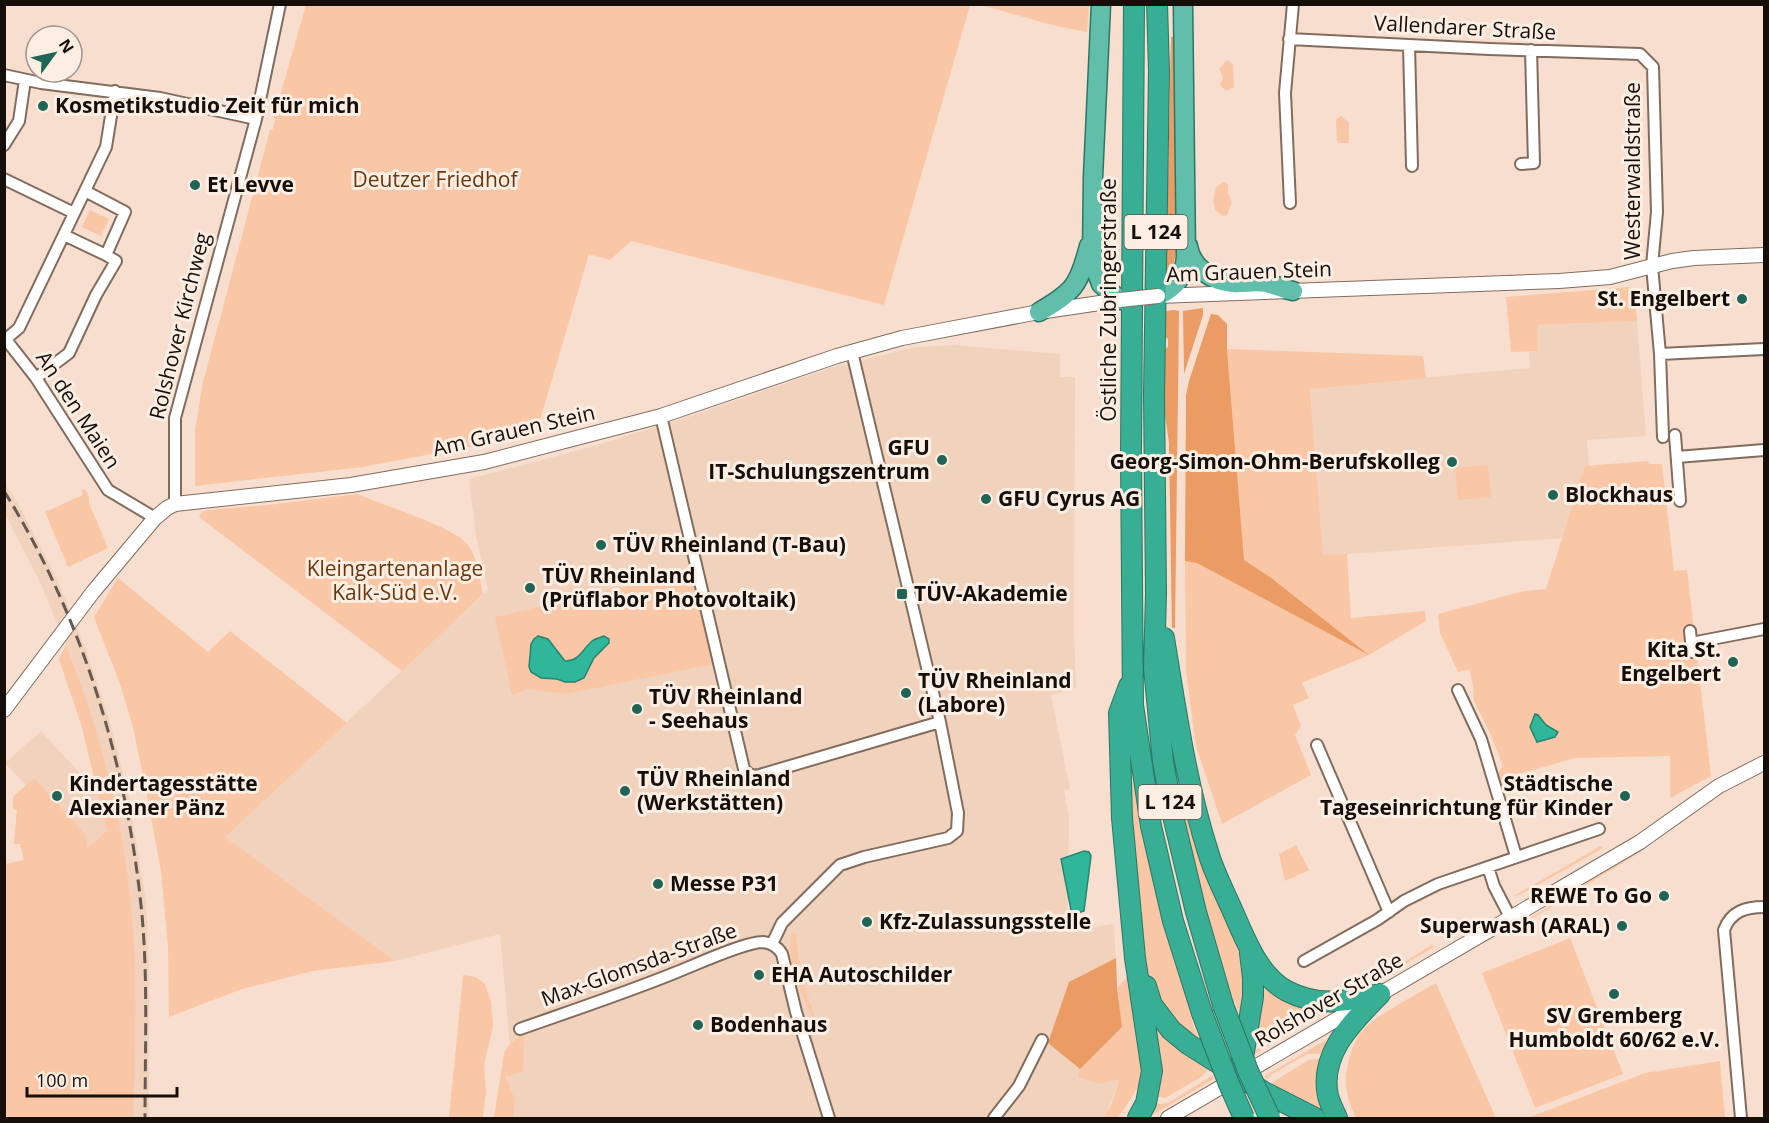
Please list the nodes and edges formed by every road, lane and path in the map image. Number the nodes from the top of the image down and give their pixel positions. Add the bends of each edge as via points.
1 (280, 4) edge
2 (1101, 4) edge
3 (1125, 4) edge
4 (1134, 4) edge
5 (1159, 4) edge
6 (1183, 4) edge
7 (1293, 4) edge
8 (1289, 39) junction
9 (1409, 45) junction
10 (1531, 51) junction
11 (1640, 54) joint
12 (4, 75) edge
13 (24, 80) edge
14 (24, 84) edge
15 (58, 84) edge
16 (116, 91) junction
17 (256, 118) junction
18 (1134, 132) junction
19 (4, 145) edge
20 (1521, 164) dead end
21 (1412, 165) dead end
22 (4, 179) edge
23 (85, 191) junction
24 (1290, 203) dead end
25 (74, 213) junction
26 (1186, 234) junction
27 (64, 235) junction
28 (1092, 235) junction
29 (1764, 255) edge
30 (111, 258) junction
31 (1652, 266) junction
32 (1293, 291) junction
33 (1158, 296) junction
34 (1120, 300) junction
35 (1039, 312) junction
36 (5, 338) edge
37 (1764, 349) edge
38 (852, 352) junction
39 (1660, 354) junction
40 (36, 378) junction
41 (661, 416) junction
42 (1675, 435) dead end
43 (1663, 437) dead end
44 (1764, 450) edge
45 (1677, 457) junction
46 (1680, 501) dead end
47 (175, 504) junction
48 (155, 518) junction
49 (1156, 593) junction
50 (1764, 629) edge
51 (1690, 631) dead end
52 (1133, 675) junction
53 (1458, 690) dead end
54 (4, 710) edge
55 (940, 722) junction
56 (1317, 745) dead end
57 (1764, 763) edge
58 (1599, 829) dead end
59 (1516, 856) junction
60 (1488, 867) junction
61 (1764, 907) edge
62 (1389, 912) junction
63 (1510, 917) junction
64 (772, 944) junction
65 (1249, 948) junction
66 (1136, 958) junction
67 (1304, 961) dead end
68 (1380, 994) junction
69 (520, 1029) dead end
70 (1042, 1040) dead end
71 (1241, 1076) junction
72 (829, 1119) edge
73 (994, 1119) edge
74 (1138, 1119) edge
75 (1168, 1119) edge
76 (1236, 1119) edge
77 (1245, 1119) edge
78 (1270, 1119) edge
79 (1315, 1119) edge
80 (1336, 1119) edge
81 (1741, 1119) edge

1 - 17 street, Rolshover Kirchweg
2 - 28 highway
3 - 18 highway
4 - 18 highway, Östliche Zubringerstraße / L 124
5 - 49 highway, L 124 via 1154,394
6 - 26 highway
7 - 8 street
8 - 9 street, Vallendarer Straße
8 - 24 street via 1285,93
9 - 10 street, Vallendarer Straße
9 - 21 street
10 - 11 street, Vallendarer Straße
10 - 20 street via 1534,163
11 - 31 street, Westerwaldstraße via 1653,67 1657,212
12 - 13 street
14 - 19 street via 19,121
15 - 16 street
16 - 17 street
16 - 23 street via 106,147
17 - 47 street, Rolshover Kirchweg via 175,418
18 - 52 highway, Östliche Zubringerstraße / L 124
22 - 25 street
23 - 25 street
23 - 30 street via 125,212
25 - 27 street
26 - 32 highway via 1189,253 1202,271 1221,281 1265,283
26 - 33 highway via 1181,278 1171,290
27 - 30 street
27 - 36 street via 19,328
28 - 34 highway via 1092,259 1101,284
28 - 35 highway via 1074,287
29 - 31 street, Am Grauen Stein via 1694,258
30 - 40 street via 69,353
31 - 32 street, Am Grauen Stein via 1600,278
31 - 39 street, Westerwaldstraße
32 - 33 street, Am Grauen Stein
33 - 34 street, Am Grauen Stein, bridge
34 - 35 street, Am Grauen Stein
35 - 38 street, Am Grauen Stein via 943,329
36 - 40 street, An den Maien
37 - 39 street
38 - 41 street, Am Grauen Stein
38 - 55 street
39 - 43 street, Westerwaldstraße
40 - 48 street, An den Maien via 108,490
41 - 47 street, Am Grauen Stein via 484,462 411,476
41 - 55 street via 744,769 756,776
42 - 45 street
44 - 45 street
45 - 46 street
47 - 48 street
48 - 54 street
49 - 65 highway via 1192,796 1210,857
49 - 78 highway, L 124, bridge via 1154,668 1173,820 1223,1005
50 - 51 street via 1692,648
52 - 66 highway via 1119,713 1122,818
52 - 77 highway, Östliche Zubringerstraße / L 124, bridge via 1133,705 1151,826 1173,921 1202,1013
53 - 59 street via 1481,739
55 - 64 street via 958,813 957,831 948,838 840,865 782,923
56 - 62 street
57 - 63 street, Rolshover Straße via 1719,786 1657,832
58 - 59 street
59 - 60 street
60 - 62 street via 1438,884
60 - 63 street
61 - 81 street via 1749,907 1736,913 1724,930
62 - 67 street
63 - 68 street, Rolshover Straße
64 - 69 street, Max-Glomsda-Straße via 763,942 740,948
64 - 72 street via 782,954
65 - 68 highway via 1268,975 1286,990 1314,1001 1337,1003
65 - 71 highway via 1254,997
66 - 71 highway via 1152,1005 1171,1030
66 - 74 highway via 1152,1071 1146,1103
68 - 71 street, Rolshover Straße
68 - 80 highway via 1350,1025 1330,1058 1326,1073 1328,1096
70 - 73 street via 1018,1086
71 - 75 street, Rolshover Straße
71 - 76 highway
71 - 79 highway

